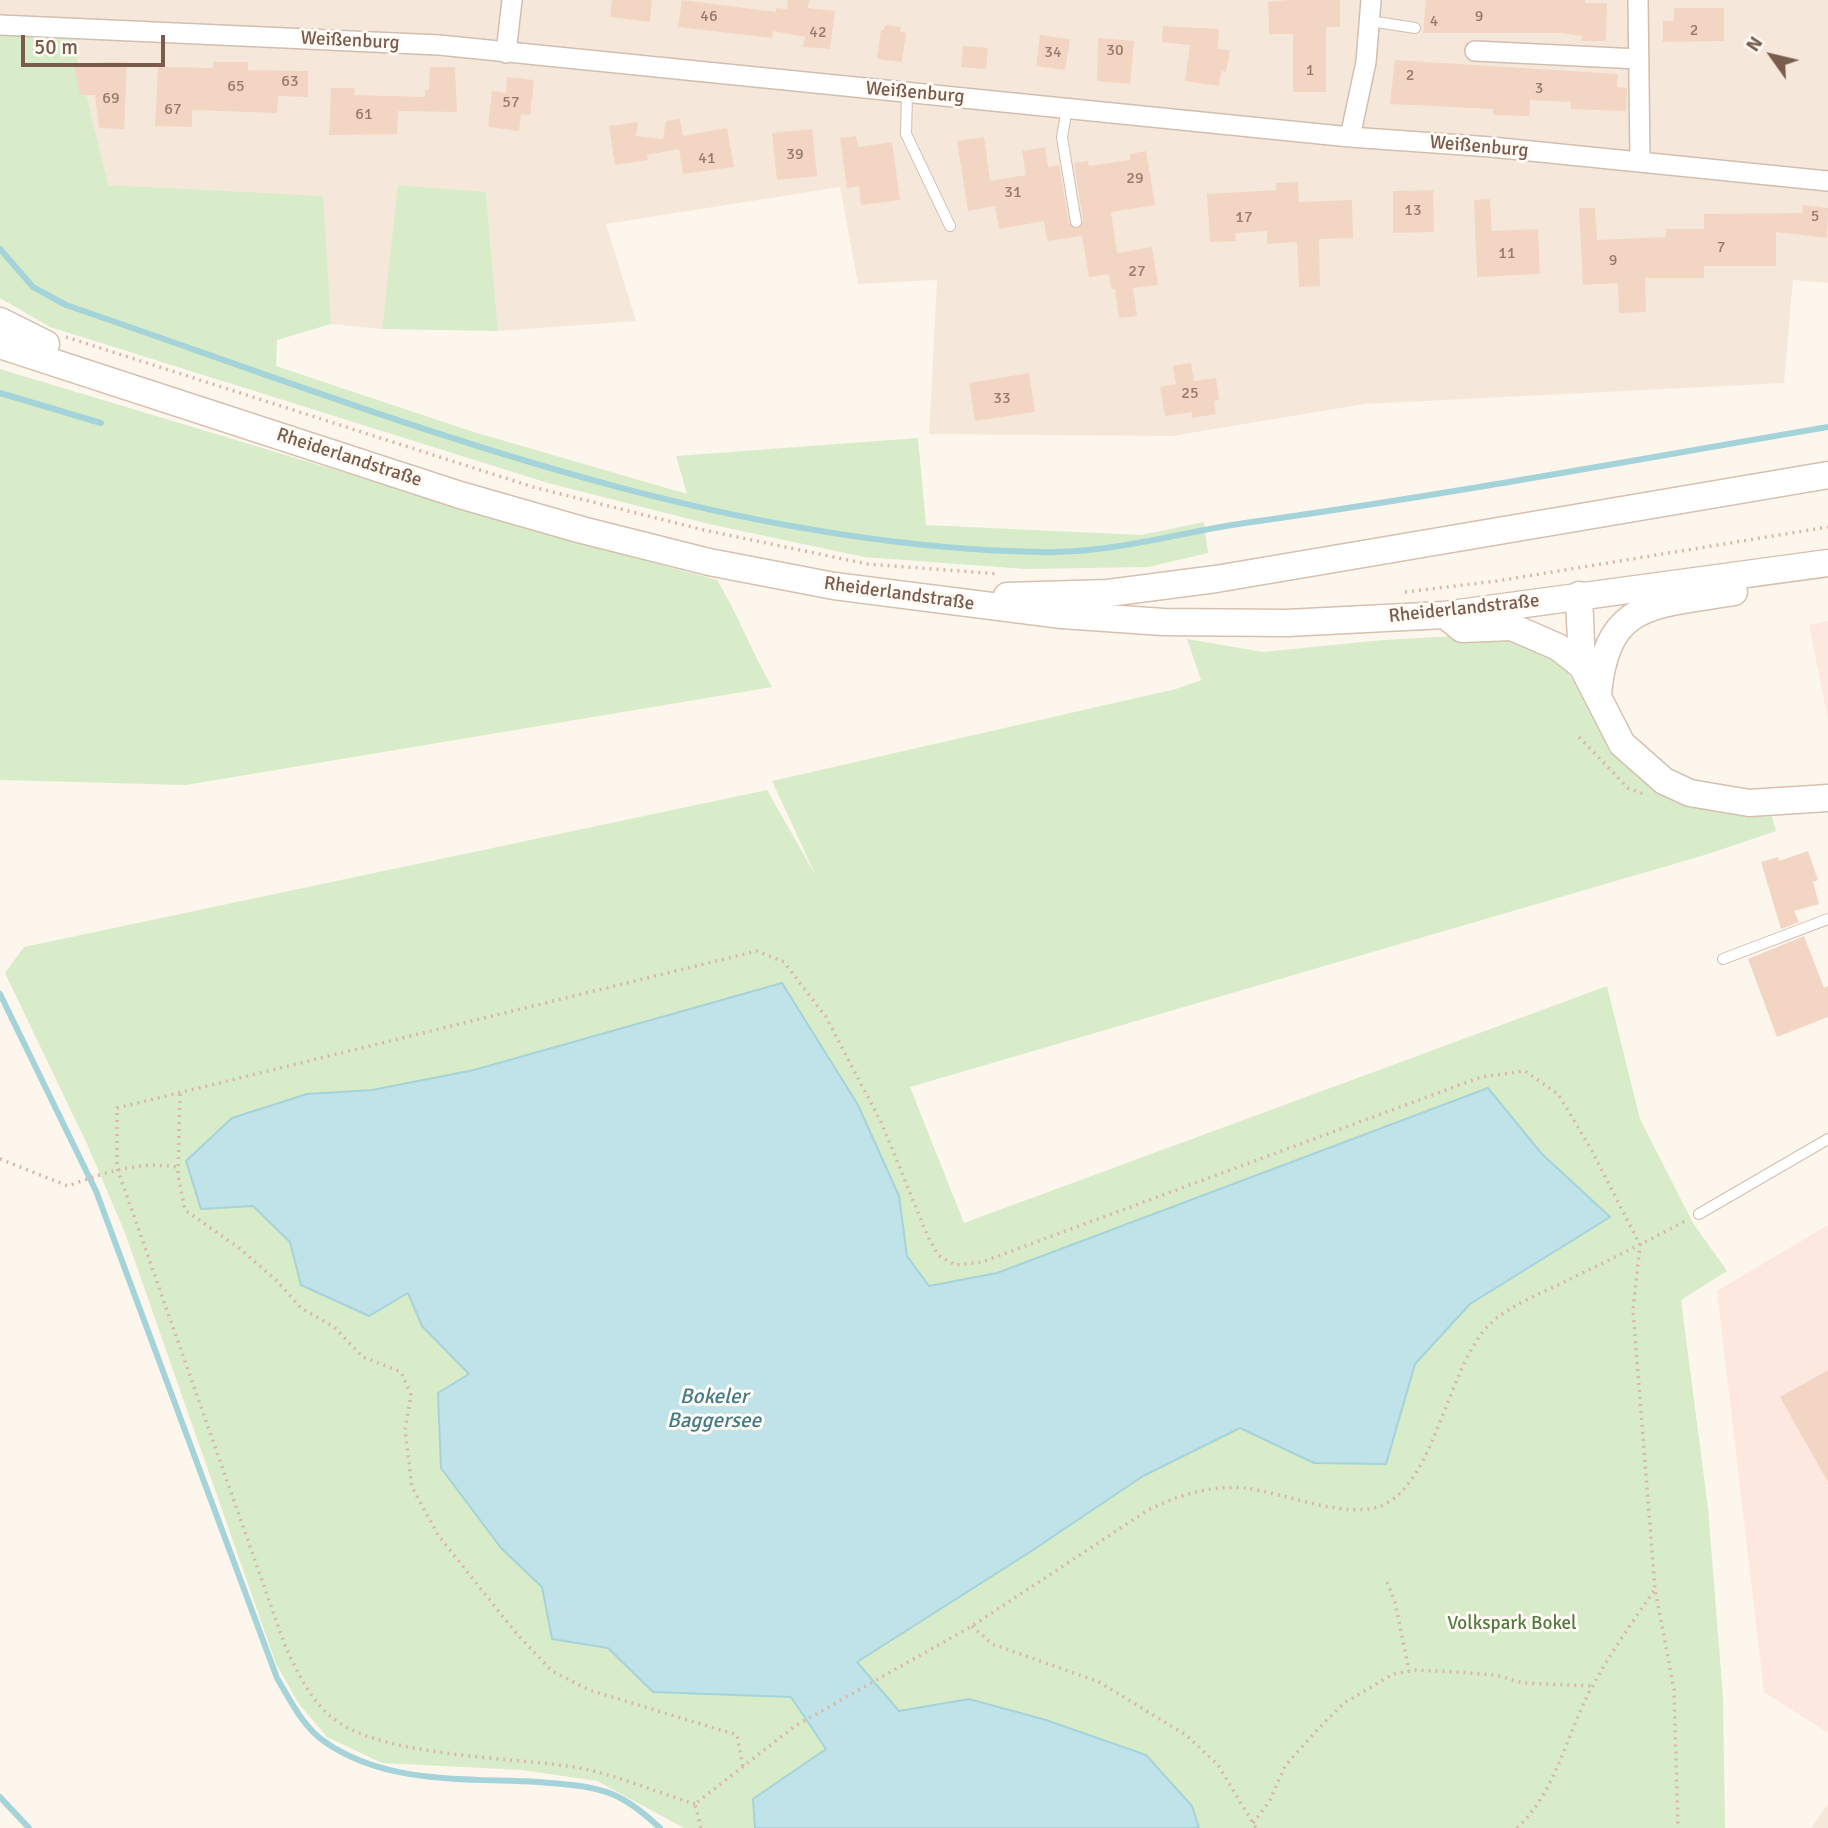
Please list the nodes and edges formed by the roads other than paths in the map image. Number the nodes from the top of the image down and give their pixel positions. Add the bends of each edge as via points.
1 (512, 0) edge
2 (1371, 0) edge
3 (1638, 0) edge
4 (1370, 21) junction
5 (0, 25) edge
6 (1416, 28) dead end
7 (1475, 51) dead end
8 (506, 53) junction
9 (1639, 59) junction
10 (906, 93) junction
11 (1067, 108) junction
12 (1350, 137) junction
13 (1640, 161) junction
14 (1828, 181) edge
15 (1076, 222) dead end
16 (950, 226) dead end
17 (0, 321) edge
18 (7, 352) edge
19 (80, 370) junction
20 (1828, 475) edge
21 (1828, 564) edge
22 (1578, 595) junction
23 (963, 602) junction
24 (1444, 615) junction
25 (1582, 666) junction
26 (1598, 694) junction
27 (1824, 798) edge
28 (1828, 919) edge
29 (1723, 959) dead end
30 (1828, 1139) edge
31 (1699, 1214) road end

1 - 8 street
2 - 4 street
3 - 9 street
4 - 6 lane
4 - 12 street
5 - 8 street, Weißenburg via 439,45
7 - 9 street
8 - 10 street, Weißenburg
9 - 13 street
10 - 11 street, Weißenburg
10 - 16 lane via 906,134
11 - 12 street, Weißenburg
11 - 15 lane via 1062,137
12 - 13 street, Weißenburg
13 - 14 street, Weißenburg
17 - 19 main road via 60,349
18 - 19 main road, Rheiderlandstraße
19 - 23 main road, Rheiderlandstraße via 460,495 582,530 709,562 834,586
20 - 23 main road via 1216,579 1108,593 1023,594
21 - 22 main road, Rheiderlandstraße
21 - 26 main road via 1806,580 1636,613 1608,643
22 - 24 main road, Rheiderlandstraße
22 - 25 main road
23 - 24 main road, Rheiderlandstraße via 1163,622
24 - 25 main road via 1462,629 1512,626 1535,634
25 - 26 main road
26 - 27 main road via 1622,744 1664,781 1690,793 1749,803
28 - 29 lane
30 - 31 lane

